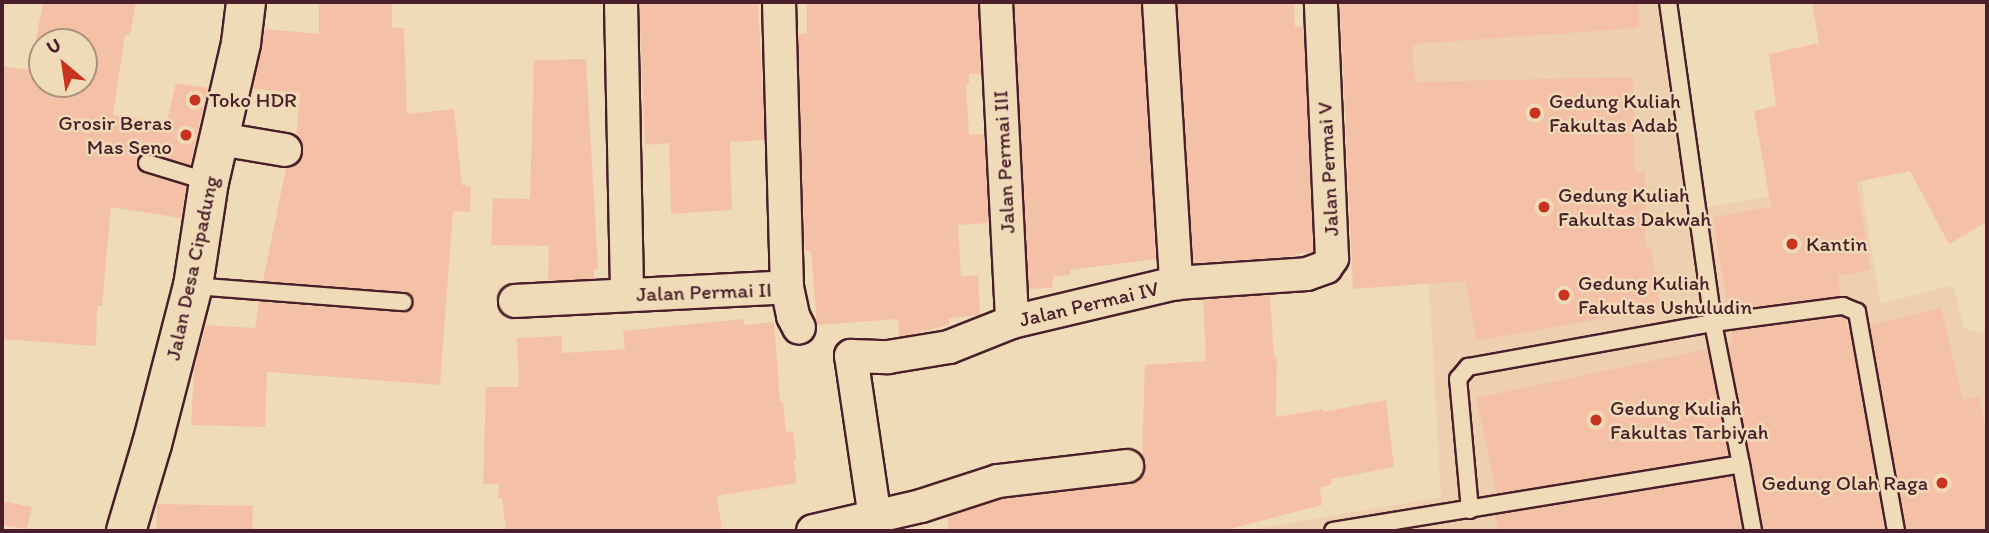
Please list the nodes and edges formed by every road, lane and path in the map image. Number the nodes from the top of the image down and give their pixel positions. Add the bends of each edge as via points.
1 (246, 2) edge
2 (621, 2) edge
3 (779, 2) edge
4 (996, 2) edge
5 (1159, 2) edge
6 (1321, 2) edge
7 (1668, 2) edge
8 (220, 139) junction
9 (285, 150) dead end
10 (147, 163) dead end
11 (209, 182) junction
12 (1176, 283) junction
13 (193, 286) junction
14 (787, 287) junction
15 (627, 295) junction
16 (515, 301) dead end
17 (403, 302) dead end
18 (1012, 322) junction
19 (1713, 323) junction
20 (799, 328) dead end
21 (1741, 464) junction
22 (1127, 466) dead end
23 (1470, 510) junction
24 (875, 518) junction
25 (1417, 524) edge
26 (126, 531) edge
27 (813, 531) edge
28 (1333, 531) edge
29 (1753, 531) edge
30 (1896, 531) edge

1 - 8 street, Jalan Desa Cipadung
2 - 15 street, Jalan Permai II
3 - 14 street, Jalan Permai II
4 - 18 street, Jalan Permai III
5 - 12 street, Jalan Permai IV
6 - 12 street, Jalan Permai V via 1332,258 1326,267 1307,274
7 - 19 lane
8 - 9 street
8 - 11 street, Jalan Desa Cipadung
10 - 11 lane
11 - 13 street, Jalan Desa Cipadung
12 - 18 street, Jalan Permai IV
13 - 17 lane
13 - 26 street, Jalan Desa Cipadung
14 - 15 street, Jalan Permai II
14 - 20 street
15 - 16 street
18 - 24 street, Jalan Permai IV via 949,347 888,357 852,356
19 - 21 lane
19 - 23 lane via 1463,370 1458,379
19 - 30 lane via 1843,306 1857,312
21 - 23 lane
21 - 29 lane
22 - 24 street via 998,481
23 - 25 lane
24 - 27 street
25 - 28 lane

